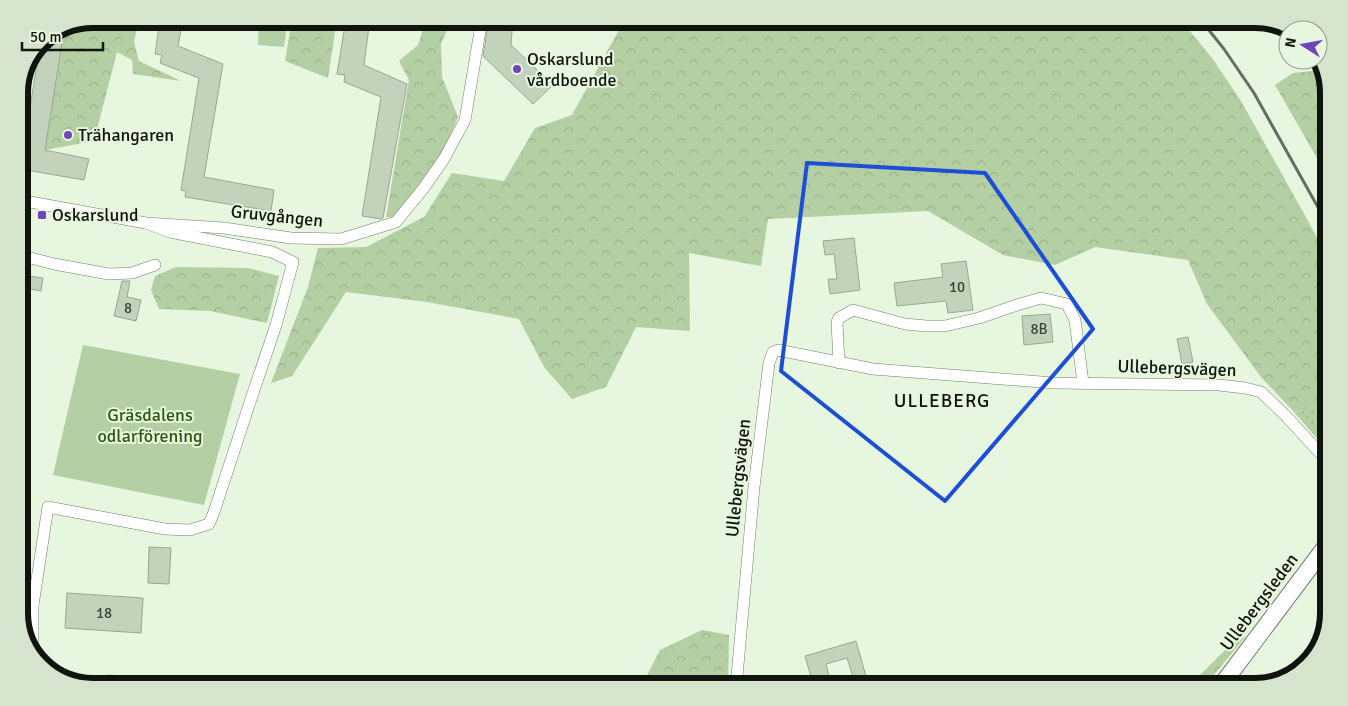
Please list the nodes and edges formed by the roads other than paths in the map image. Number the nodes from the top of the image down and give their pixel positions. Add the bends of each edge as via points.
1 (480, 28) edge
2 (28, 202) edge
3 (146, 223) junction
4 (28, 257) edge
5 (155, 265) dead end
6 (839, 363) junction
7 (1082, 383) junction
8 (1320, 452) edge
9 (1320, 554) edge
10 (28, 604) edge
11 (34, 605) junction
12 (33, 640) edge
13 (737, 676) dead end
14 (1227, 678) edge

1 - 3 street, Gruvgången via 465,120 444,159 396,222 341,239 291,238 224,228
2 - 3 street, Gruvgången
3 - 11 street via 170,232 272,252 293,262 276,325 208,524 190,530 165,529 48,507
4 - 5 street via 109,274 132,273
6 - 7 street, Ullebergsvägen via 873,369
6 - 7 street via 837,322 854,310 905,324 945,326 1041,298 1067,304 1075,320
6 - 13 street, Ullebergsvägen via 778,350 773,352 769,363
7 - 8 street, Ullebergsvägen via 1219,385 1261,392
9 - 14 main road, Ullebergsleden
10 - 11 street
11 - 12 street

